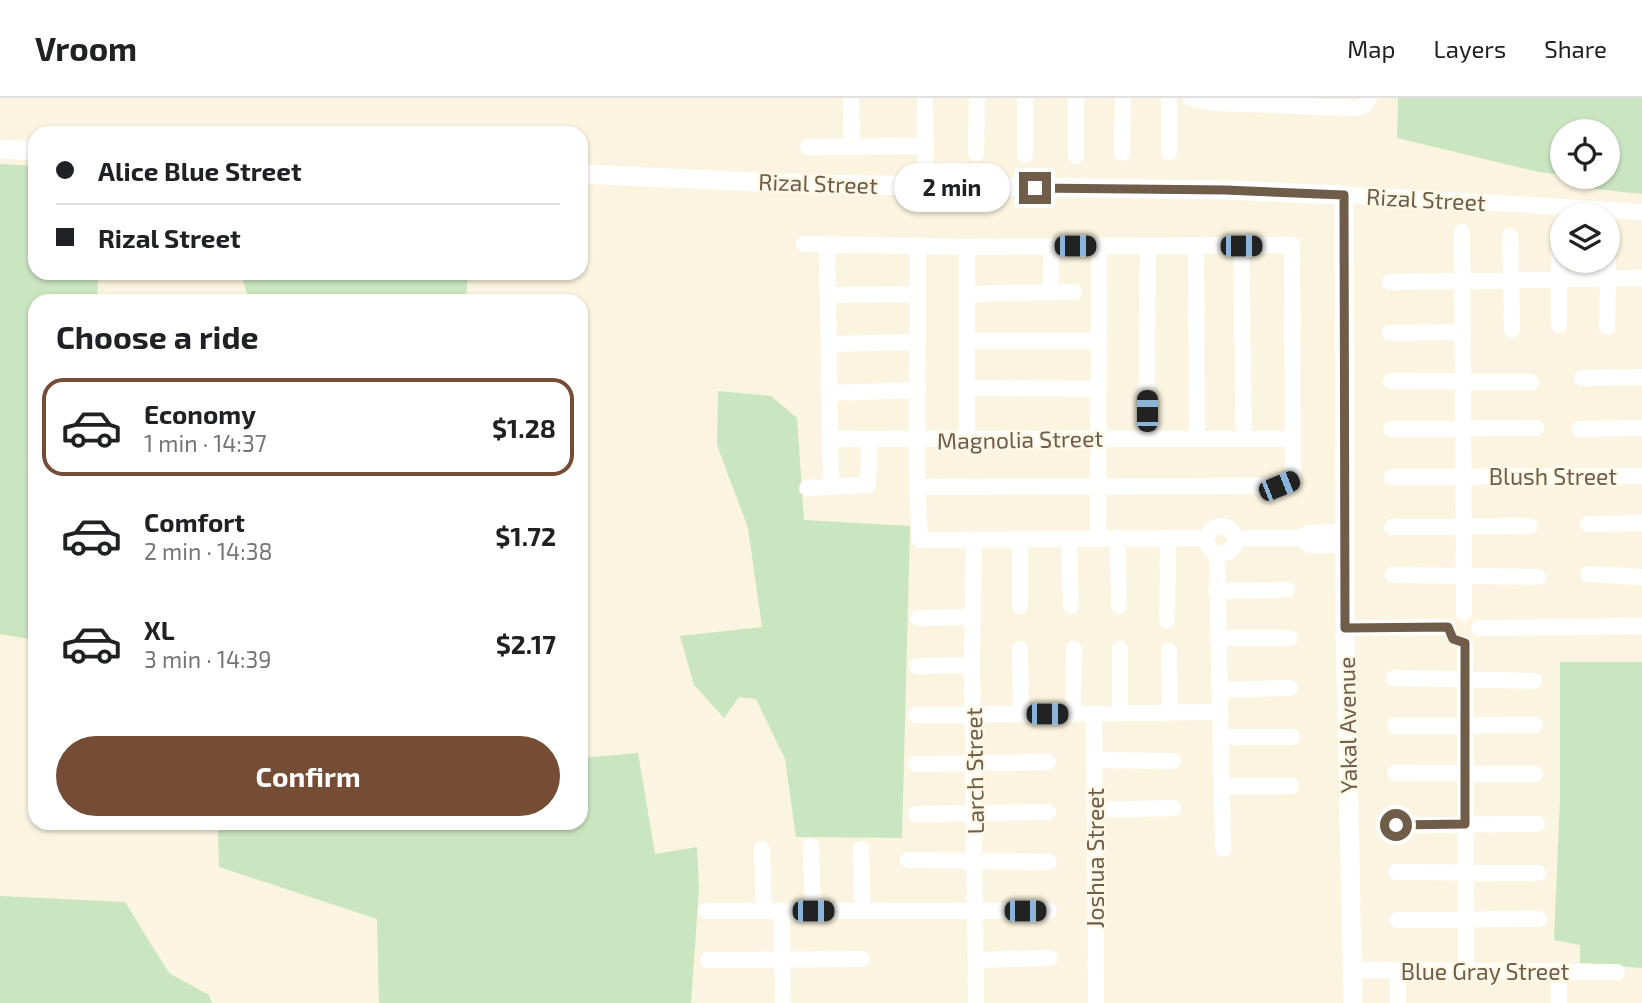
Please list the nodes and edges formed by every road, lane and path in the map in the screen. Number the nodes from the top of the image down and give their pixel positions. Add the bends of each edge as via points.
1 (851, 98) edge
2 (925, 98) edge
3 (977, 98) edge
4 (1025, 98) edge
5 (1076, 98) edge
6 (1123, 98) edge
7 (1169, 98) edge
8 (1191, 98) edge
9 (1270, 101) edge
10 (1367, 101) edge
11 (1317, 102) edge
12 (852, 146) junction
13 (926, 146) junction
14 (808, 147) dead end
15 (0, 149) edge
16 (28, 151) edge
17 (1169, 152) dead end
18 (976, 153) dead end
19 (1122, 153) dead end
20 (1025, 155) dead end
21 (1076, 156) dead end
22 (588, 174) edge
23 (926, 186) junction
24 (1344, 195) junction
25 (1642, 212) edge
26 (1462, 232) dead end
27 (1510, 236) dead end
28 (804, 244) dead end
29 (827, 245) junction
30 (918, 246) junction
31 (1052, 246) junction
32 (1099, 246) junction
33 (1148, 246) junction
34 (1196, 246) junction
35 (1241, 246) junction
36 (967, 247) junction
37 (1620, 272) edge
38 (1559, 273) edge
39 (1588, 273) edge
40 (1607, 273) edge
41 (1642, 278) edge
42 (1559, 279) junction
43 (1462, 280) junction
44 (1511, 280) junction
45 (1390, 282) dead end
46 (1050, 292) junction
47 (1074, 292) dead end
48 (918, 294) junction
49 (967, 294) junction
50 (828, 295) junction
51 (1559, 325) dead end
52 (1607, 327) dead end
53 (1512, 330) dead end
54 (1463, 332) junction
55 (1390, 333) dead end
56 (967, 341) junction
57 (1098, 341) junction
58 (918, 342) junction
59 (829, 344) junction
60 (1642, 377) edge
61 (1582, 378) dead end
62 (1391, 381) dead end
63 (1463, 381) junction
64 (1531, 382) dead end
65 (967, 388) junction
66 (1098, 389) junction
67 (918, 390) junction
68 (830, 393) junction
69 (1536, 428) dead end
70 (1642, 428) edge
71 (1391, 429) dead end
72 (1463, 429) junction
73 (1580, 429) dead end
74 (1098, 438) junction
75 (1146, 438) junction
76 (1197, 438) junction
77 (831, 439) junction
78 (870, 439) junction
79 (1244, 439) junction
80 (1293, 439) junction
81 (918, 440) junction
82 (967, 440) junction
83 (1642, 476) edge
84 (1392, 477) dead end
85 (1463, 477) junction
86 (831, 486) junction
87 (917, 487) junction
88 (1098, 487) junction
89 (807, 488) dead end
90 (1642, 523) edge
91 (1588, 524) dead end
92 (1463, 526) junction
93 (1530, 526) dead end
94 (1392, 527) dead end
95 (1098, 538) junction
96 (1118, 538) junction
97 (1168, 538) junction
98 (1206, 538) junction
99 (1236, 538) junction
100 (1345, 538) junction
101 (974, 539) junction
102 (1020, 539) junction
103 (1069, 539) junction
104 (1217, 554) junction
105 (1393, 575) dead end
106 (1588, 575) dead end
107 (1463, 576) junction
108 (1538, 577) dead end
109 (1642, 577) edge
110 (1287, 590) dead end
111 (1216, 591) junction
112 (1070, 606) dead end
113 (1119, 606) dead end
114 (1020, 607) dead end
115 (1464, 613) junction
116 (972, 617) junction
117 (918, 618) dead end
118 (1167, 620) dead end
119 (1642, 626) edge
120 (1448, 627) junction
121 (1345, 628) junction
122 (1479, 628) junction
123 (1217, 638) junction
124 (1290, 638) dead end
125 (1465, 643) junction
126 (1020, 649) dead end
127 (1074, 649) dead end
128 (1120, 649) dead end
129 (1169, 651) dead end
130 (972, 665) junction
131 (917, 666) dead end
132 (1394, 678) dead end
133 (1465, 680) junction
134 (1534, 681) dead end
135 (1290, 688) dead end
136 (1219, 690) junction
137 (1220, 712) junction
138 (1120, 713) junction
139 (1170, 713) junction
140 (1021, 714) junction
141 (1073, 714) junction
142 (1094, 714) junction
143 (916, 715) dead end
144 (974, 715) junction
145 (1465, 725) junction
146 (1535, 725) dead end
147 (1395, 726) dead end
148 (1220, 737) junction
149 (1292, 737) dead end
150 (1094, 760) junction
151 (1173, 761) dead end
152 (1048, 762) dead end
153 (916, 764) dead end
154 (974, 764) junction
155 (1395, 773) dead end
156 (1465, 773) junction
157 (1535, 774) dead end
158 (1222, 786) junction
159 (1291, 786) dead end
160 (1173, 808) dead end
161 (1095, 810) junction
162 (1048, 812) dead end
163 (916, 814) dead end
164 (974, 814) junction
165 (1465, 824) junction
166 (1537, 824) dead end
167 (1396, 825) dead end
168 (811, 846) dead end
169 (762, 849) dead end
170 (860, 849) dead end
171 (1223, 849) dead end
172 (908, 860) dead end
173 (975, 860) junction
174 (1049, 862) dead end
175 (1396, 872) dead end
176 (1465, 872) junction
177 (1538, 873) dead end
178 (706, 911) dead end
179 (764, 911) junction
180 (782, 911) junction
181 (813, 911) junction
182 (863, 911) junction
183 (1049, 911) dead end
184 (975, 912) junction
185 (1465, 919) junction
186 (1539, 919) dead end
187 (1397, 920) dead end
188 (1050, 958) dead end
189 (783, 959) junction
190 (862, 959) dead end
191 (708, 960) dead end
192 (976, 960) junction
193 (1353, 970) junction
194 (1398, 970) junction
195 (1466, 971) junction
196 (1559, 971) junction
197 (1617, 972) dead end
198 (783, 1003) edge
199 (976, 1003) edge
200 (1096, 1003) edge
201 (1353, 1003) edge
202 (1398, 1003) edge
203 (1559, 1003) edge

1 - 12 street
2 - 13 street
3 - 18 street
4 - 20 street
5 - 21 street
6 - 19 street
7 - 17 street
8 - 9 street via 1214,103
9 - 11 street
10 - 11 street via 1357,108
12 - 13 street
12 - 14 street
13 - 23 street
15 - 16 street
22 - 23 street, Rizal Street
23 - 24 street, Rizal Street
24 - 25 street, Rizal Street
24 - 100 street, Yakal Avenue
26 - 43 street
27 - 44 street
28 - 29 street
29 - 30 street
29 - 50 street
30 - 36 street
30 - 48 street
31 - 32 street
31 - 36 street
31 - 46 street
32 - 33 street
32 - 57 street
33 - 34 street
33 - 75 street
34 - 35 street
34 - 76 street
35 - 79 street
35 - 80 street via 1292,246
36 - 49 street
37 - 41 street
38 - 42 street
39 - 42 street
40 - 52 street
42 - 44 street
42 - 51 street
43 - 44 street
43 - 45 street
43 - 54 street
44 - 53 street
46 - 47 street
46 - 49 street
48 - 50 street
48 - 58 street
49 - 56 street
50 - 59 street
54 - 55 street
54 - 63 street
56 - 57 street
56 - 65 street
57 - 66 street
58 - 59 street
58 - 67 street
59 - 68 street
60 - 61 street
62 - 63 street
63 - 64 street
63 - 72 street
65 - 66 street
65 - 82 street
66 - 74 street
67 - 68 street
67 - 81 street
68 - 77 street
69 - 72 street
70 - 73 street
71 - 72 street
72 - 85 street
74 - 75 street, Magnolia Street
74 - 82 street, Magnolia Street
74 - 88 street
75 - 76 street, Magnolia Street
76 - 79 street, Magnolia Street
77 - 78 street, Magnolia Street
77 - 86 street
78 - 81 street, Magnolia Street
78 - 86 street via 868,485
79 - 80 street, Magnolia Street
80 - 88 street via 1293,481 1279,486
81 - 82 street, Magnolia Street
81 - 87 street
83 - 85 street, Blush Street
84 - 85 street, Blush Street
85 - 92 street
86 - 89 street
87 - 88 street
87 - 101 street via 920,540
88 - 95 street
90 - 91 street
92 - 93 street
92 - 94 street
92 - 107 street
95 - 96 street
95 - 103 street
96 - 97 street
96 - 113 street
97 - 98 street
97 - 118 street
98 - 99 street via 1221,525
98 - 104 street
99 - 100 street via 1299,538 1310,545
99 - 104 street via 1230,551
100 - 121 street, Yakal Avenue
101 - 102 street
101 - 116 street, Larch Street
102 - 103 street
102 - 114 street
103 - 112 street
104 - 111 street
105 - 107 street
106 - 109 street
107 - 108 street
107 - 115 street
110 - 111 street
111 - 123 street
115 - 120 street via 1455,616
115 - 122 street via 1474,617
116 - 117 street
116 - 130 street, Larch Street
119 - 122 street
120 - 121 street
120 - 125 street via 1453,639
121 - 193 street, Yakal Avenue
122 - 125 street via 1473,640
123 - 124 street
123 - 136 street
125 - 133 street
126 - 140 street
127 - 141 street
128 - 138 street
129 - 139 street
130 - 131 street
130 - 144 street, Larch Street
132 - 133 street
133 - 134 street
133 - 145 street
135 - 136 street
136 - 137 street
137 - 139 street
137 - 148 street
138 - 139 street
138 - 142 street
140 - 141 street
140 - 144 street
141 - 142 street
142 - 150 street, Joshua Street
143 - 144 street
144 - 154 street, Larch Street
145 - 146 street
145 - 147 street
145 - 156 street
148 - 149 street
148 - 158 street
150 - 151 street
150 - 161 street, Joshua Street
152 - 154 street
153 - 154 street
154 - 164 street, Larch Street
155 - 156 street
156 - 157 street
156 - 165 street
158 - 159 street
158 - 171 street
160 - 161 street
161 - 200 street, Joshua Street
162 - 164 street
163 - 164 street
164 - 173 street, Larch Street
165 - 166 street
165 - 167 street
165 - 176 street
168 - 181 street
169 - 179 street
170 - 182 street
172 - 173 street
173 - 174 street
173 - 184 street, Larch Street
175 - 176 street
176 - 177 street
176 - 185 street
178 - 179 street
179 - 180 street
180 - 181 street
180 - 189 street
181 - 182 street
182 - 184 street
183 - 184 street
184 - 192 street, Larch Street
185 - 186 street
185 - 187 street
185 - 195 street
188 - 192 street
189 - 190 street
189 - 191 street
189 - 198 street
192 - 199 street, Larch Street
193 - 194 street, Blue Gray Street
193 - 201 street, Yakal Avenue
194 - 195 street, Blue Gray Street
194 - 202 street
195 - 196 street, Blue Gray Street
196 - 197 street, Blue Gray Street
196 - 203 street

